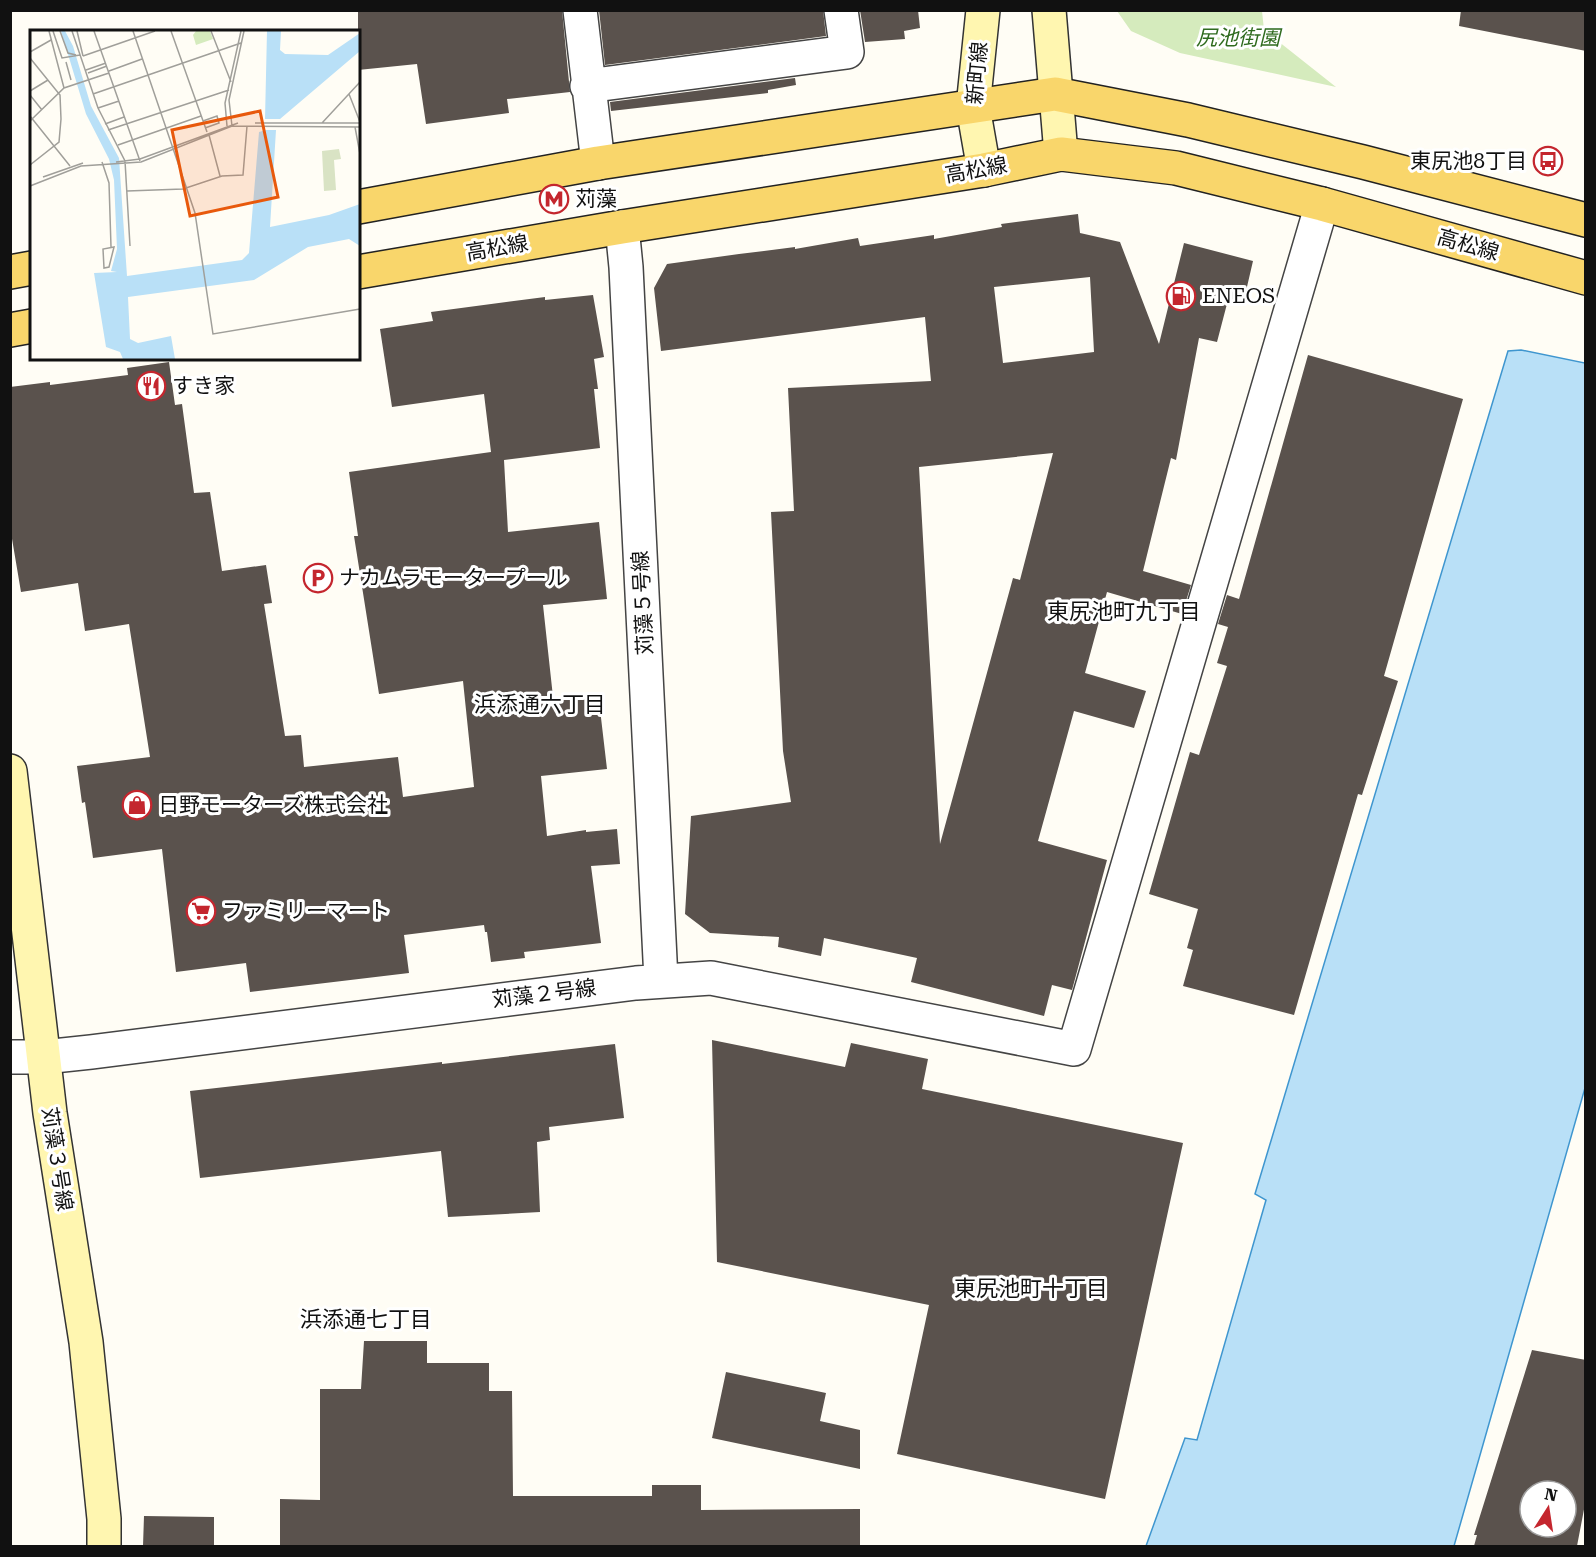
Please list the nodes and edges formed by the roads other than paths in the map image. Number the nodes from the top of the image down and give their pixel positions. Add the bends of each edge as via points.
1 (580, 10) edge
2 (841, 10) edge
3 (983, 10) edge
4 (1049, 10) edge
5 (587, 86) junction
6 (1055, 94) junction
7 (973, 107) junction
8 (1061, 154) junction
9 (598, 163) junction
10 (984, 170) junction
11 (1322, 204) junction
12 (360, 207) edge
13 (1586, 220) edge
14 (622, 226) junction
15 (30, 268) edge
16 (10, 272) edge
17 (360, 272) edge
18 (1586, 278) edge
19 (30, 326) edge
20 (10, 330) edge
21 (10, 771) edge
22 (661, 980) junction
23 (44, 1056) junction
24 (10, 1057) edge
25 (104, 1546) edge

1 - 5 street
2 - 5 street via 847,52
3 - 7 street, 新町線
4 - 6 street
5 - 9 street
6 - 7 main road
6 - 8 street
6 - 13 main road via 1188,120
7 - 9 main road
7 - 10 street, 新町線
8 - 10 main road, 高松線
8 - 11 main road, 高松線 via 1176,168
9 - 12 main road
10 - 14 main road, 高松線
11 - 18 main road, 高松線
11 - 22 street, 苅藻２号線 via 1074,1048 711,978
14 - 17 main road, 高松線
14 - 22 street, 苅藻５号線
15 - 16 main road
19 - 20 main road
21 - 23 street, 苅藻３号線
22 - 23 street, 苅藻２号線
23 - 24 street, 苅藻２号線
23 - 25 street, 苅藻３号線 via 86,1342

